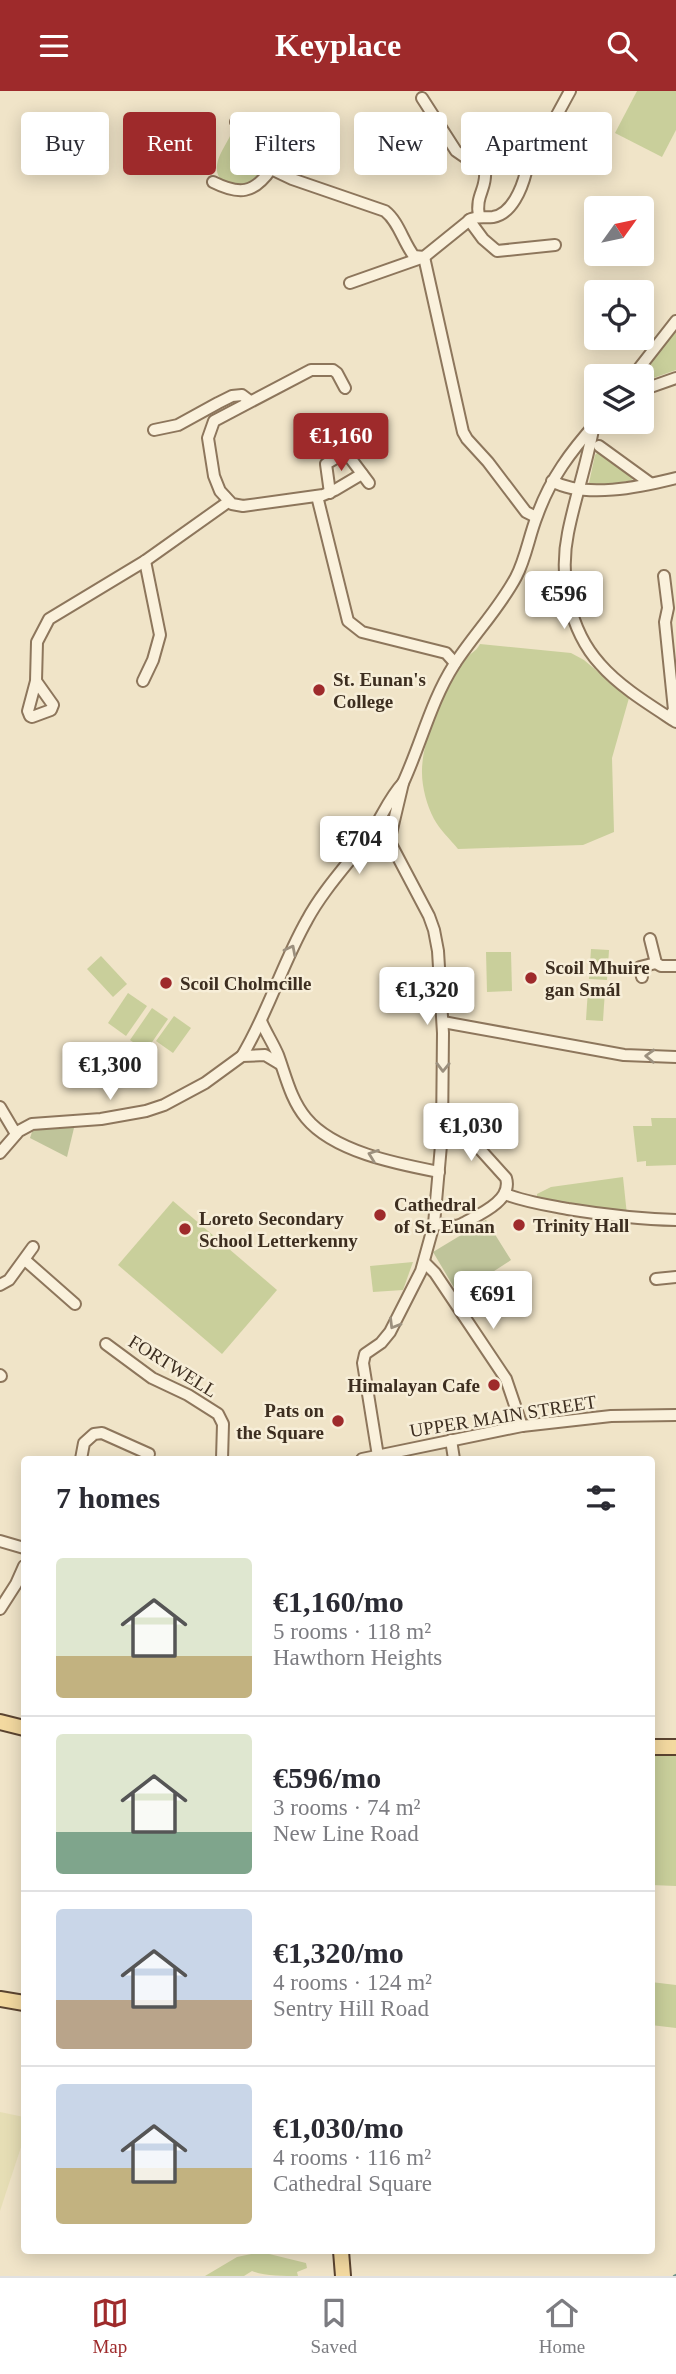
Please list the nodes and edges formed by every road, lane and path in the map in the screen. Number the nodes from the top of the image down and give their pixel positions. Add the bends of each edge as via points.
1 (570, 91) edge
2 (422, 98) dead end
3 (266, 175) edge
4 (284, 175) edge
5 (213, 182) dead end
6 (474, 218) junction
7 (555, 245) dead end
8 (424, 257) junction
9 (350, 283) dead end
10 (676, 321) edge
11 (642, 364) edge
12 (676, 378) edge
13 (654, 386) edge
14 (345, 388) dead end
15 (250, 401) junction
16 (154, 430) dead end
17 (586, 434) edge
18 (593, 434) edge
19 (599, 446) dead end
20 (574, 447) junction
21 (588, 453) junction
22 (676, 478) edge
23 (552, 481) junction
24 (650, 483) junction
25 (578, 489) junction
26 (330, 492) junction
27 (317, 496) junction
28 (228, 502) junction
29 (536, 517) junction
30 (145, 561) junction
31 (664, 576) dead end
32 (455, 663) junction
33 (36, 681) dead end
34 (143, 681) dead end
35 (673, 719) edge
36 (403, 783) junction
37 (370, 835) junction
38 (389, 842) junction
39 (650, 939) dead end
40 (656, 963) junction
41 (676, 966) edge
42 (642, 977) dead end
43 (261, 1021) junction
44 (443, 1022) junction
45 (242, 1056) junction
46 (676, 1057) edge
47 (280, 1064) junction
48 (0, 1107) edge
49 (16, 1134) junction
50 (442, 1134) junction
51 (0, 1153) edge
52 (439, 1172) junction
53 (505, 1194) junction
54 (676, 1220) edge
55 (434, 1224) junction
56 (33, 1247) dead end
57 (25, 1260) junction
58 (424, 1262) junction
59 (676, 1277) edge
60 (656, 1279) dead end
61 (0, 1285) edge
62 (75, 1304) dead end
63 (106, 1344) dead end
64 (676, 1415) edge
65 (522, 1426) junction
66 (451, 1440) junction
67 (149, 1454) dead end
68 (82, 1456) edge
69 (222, 1456) edge
70 (378, 1456) joint
71 (454, 1456) edge
72 (0, 1541) edge
73 (21, 1547) edge
74 (21, 1573) edge
75 (0, 1609) edge
76 (0, 1722) edge
77 (21, 1727) edge
78 (655, 1748) edge
79 (676, 1748) edge
80 (0, 1999) edge
81 (21, 2002) edge
82 (341, 2254) edge
83 (343, 2276) edge

1 - 6 street via 511,205 494,216
2 - 6 street via 456,151 485,171
3 - 5 street via 256,186 242,191
4 - 8 street via 385,211 395,220 414,256
6 - 7 street via 483,239 497,251
6 - 8 street
8 - 9 street
8 - 29 street via 467,439 526,512
10 - 11 street
12 - 13 street
14 - 15 street via 332,370 311,370
15 - 16 street via 242,395 232,396 178,425
15 - 28 street via 214,421 209,432 215,482
17 - 20 street
18 - 21 street
19 - 24 street
20 - 21 street
20 - 23 street
21 - 25 street
22 - 24 street
23 - 25 street
23 - 29 street
24 - 25 street
25 - 35 street via 567,536 565,586 586,644 614,678
26 - 26 street via 326,464 342,448 365,478
26 - 27 street
27 - 28 street via 243,506
27 - 32 street via 349,623 362,632 442,651
28 - 30 street
29 - 32 street via 524,559 506,596
30 - 33 street via 49,619 37,642
30 - 34 street via 160,635
31 - 35 street
32 - 36 street
36 - 37 street
36 - 38 street
37 - 38 street
43 -> 37 street via 307,918
38 - 44 street via 434,930
39 - 40 street
40 - 41 street
40 - 42 street via 640,967
43 - 45 street
43 - 47 street
46 -> 44 street via 624,1055
44 -> 50 street
45 - 47 street via 265,1055
45 - 49 street via 192,1092 146,1111 40,1122
52 -> 47 street via 378,1158 316,1129 296,1104
48 - 49 street
49 - 51 street
50 - 52 street
50 - 53 street via 469,1137 506,1178
52 - 55 street
53 - 54 street via 614,1216
53 - 55 street via 462,1224
55 - 58 street
56 - 57 street
57 - 61 street
57 - 62 street
58 - 65 street via 500,1370
58 -> 70 street via 398,1320 365,1354
59 - 60 street
63 - 69 street, FORTWELL via 152,1378 218,1414 223,1424
64 - 65 street, UPPER MAIN STREET
65 - 66 street, UPPER MAIN STREET
66 - 70 street, UPPER MAIN STREET
66 - 71 street
67 - 68 street via 102,1433 84,1443
72 - 73 street
74 - 75 street
76 - 77 main road
78 - 79 main road
80 - 81 main road
82 - 83 main road

